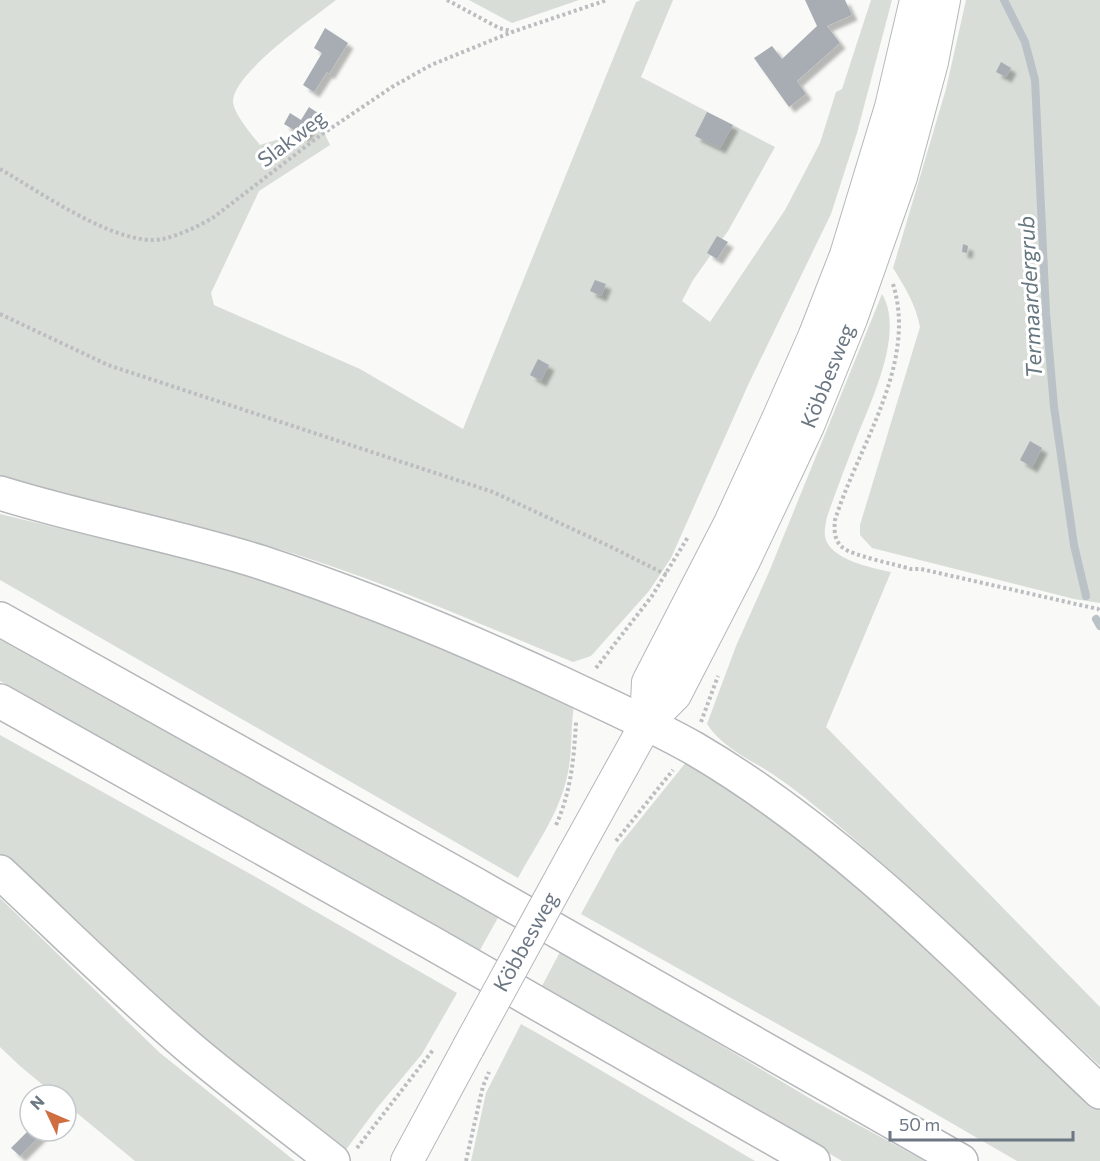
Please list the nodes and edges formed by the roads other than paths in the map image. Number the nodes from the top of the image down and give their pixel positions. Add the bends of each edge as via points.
1 (916, 0) edge
2 (944, 0) edge
3 (869, 265) junction
4 (0, 493) edge
5 (0, 619) edge
6 (0, 701) edge
7 (646, 723) junction
8 (0, 872) edge
9 (1100, 1092) edge
10 (343, 1157) edge
11 (407, 1161) edge
12 (813, 1161) edge
13 (961, 1161) edge

1 - 3 main road, Köbbesweg via 891,107
2 - 3 main road, Köbbesweg via 920,110
3 - 7 main road, Köbbesweg via 784,480 675,695
4 - 7 highway via 259,562 490,650
5 - 13 highway
6 - 12 highway
7 - 9 highway via 725,769 844,855
7 - 11 main road, Köbbesweg, bridge
8 - 10 highway via 224,1077

